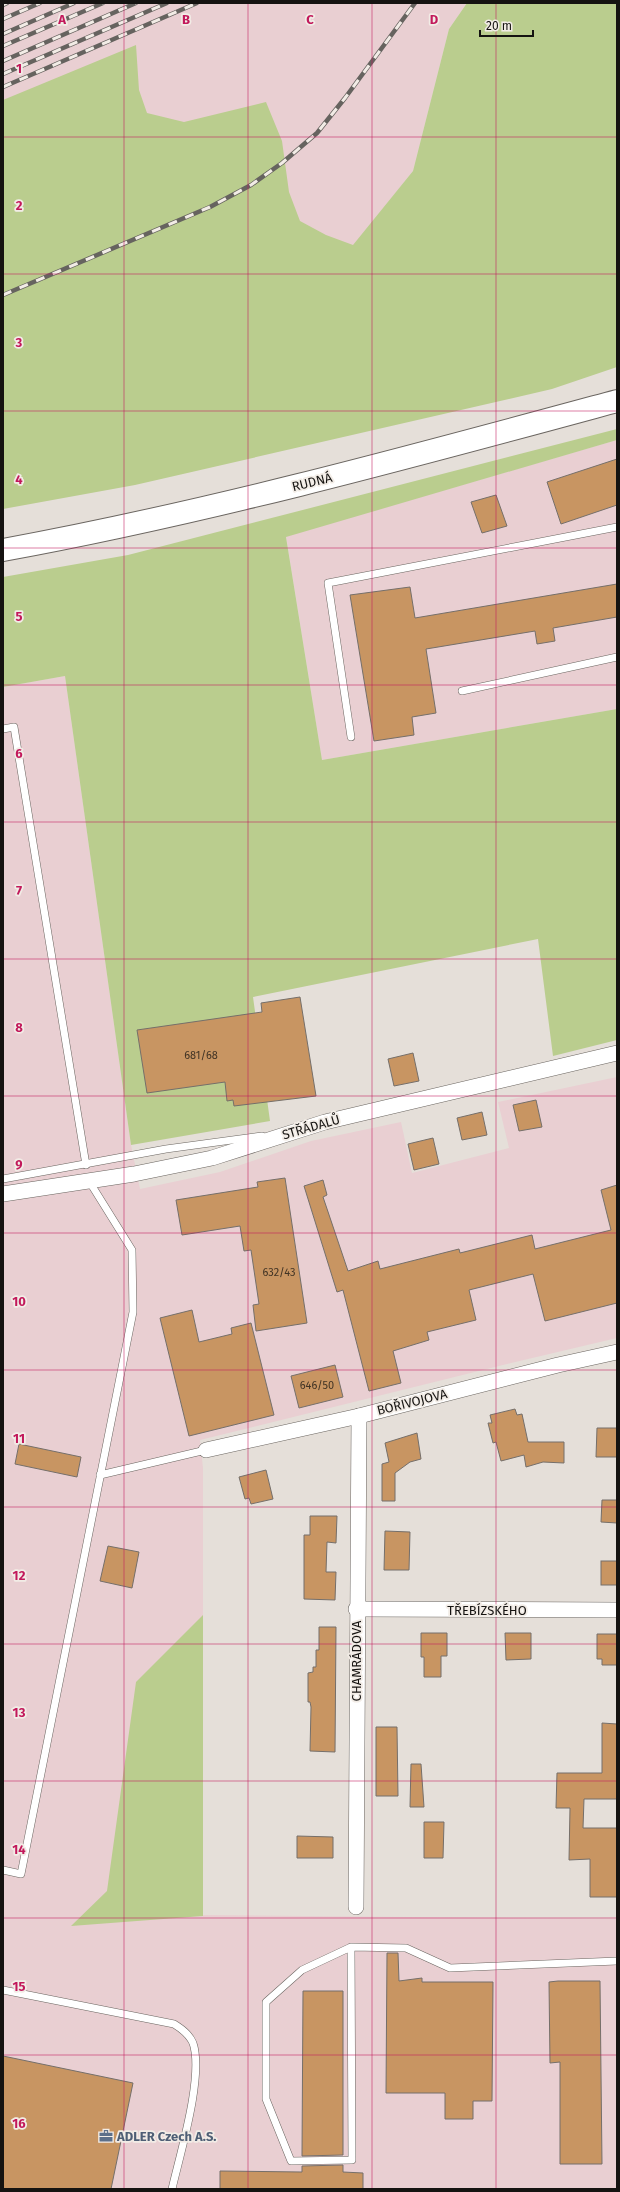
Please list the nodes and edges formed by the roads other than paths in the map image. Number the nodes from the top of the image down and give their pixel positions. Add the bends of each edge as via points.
1 (617, 401) edge
2 (617, 528) edge
3 (3, 550) edge
4 (617, 658) edge
5 (462, 691) dead end
6 (3, 728) edge
7 (351, 737) dead end
8 (617, 1052) edge
9 (295, 1131) junction
10 (86, 1165) junction
11 (3, 1178) edge
12 (89, 1181) junction
13 (3, 1194) edge
14 (617, 1352) edge
15 (358, 1416) junction
16 (206, 1450) joint
17 (100, 1475) junction
18 (356, 1609) junction
19 (617, 1610) edge
20 (3, 1870) edge
21 (356, 1907) dead end
22 (351, 1947) junction
23 (617, 1961) edge
24 (3, 1990) edge
25 (172, 2189) edge

1 - 3 main road, RUDNÁ via 251,497
2 - 7 lane via 328,583
4 - 5 lane
6 - 10 lane via 14,727
8 - 9 street, STŘÁDALŮ
9 - 10 lane via 166,1149
9 - 12 street, STŘÁDALŮ via 212,1158
10 - 11 lane
12 - 13 street, STŘÁDALŮ
12 - 17 lane via 132,1250 133,1312
14 - 15 street, BOŘIVOJOVA
15 - 16 street, BOŘIVOJOVA
15 - 18 street, CHAMRÁDOVA
16 - 17 lane
17 - 20 lane via 21,1874
18 - 19 street, TŘEBÍZSKÉHO
18 - 21 street, CHAMRÁDOVA
22 - 22 lane via 352,2160 291,2161 266,2099 266,2002 302,1970
22 - 23 lane via 406,1948 450,1968
24 - 25 lane via 174,2024 185,2031 192,2043 196,2060 196,2079

